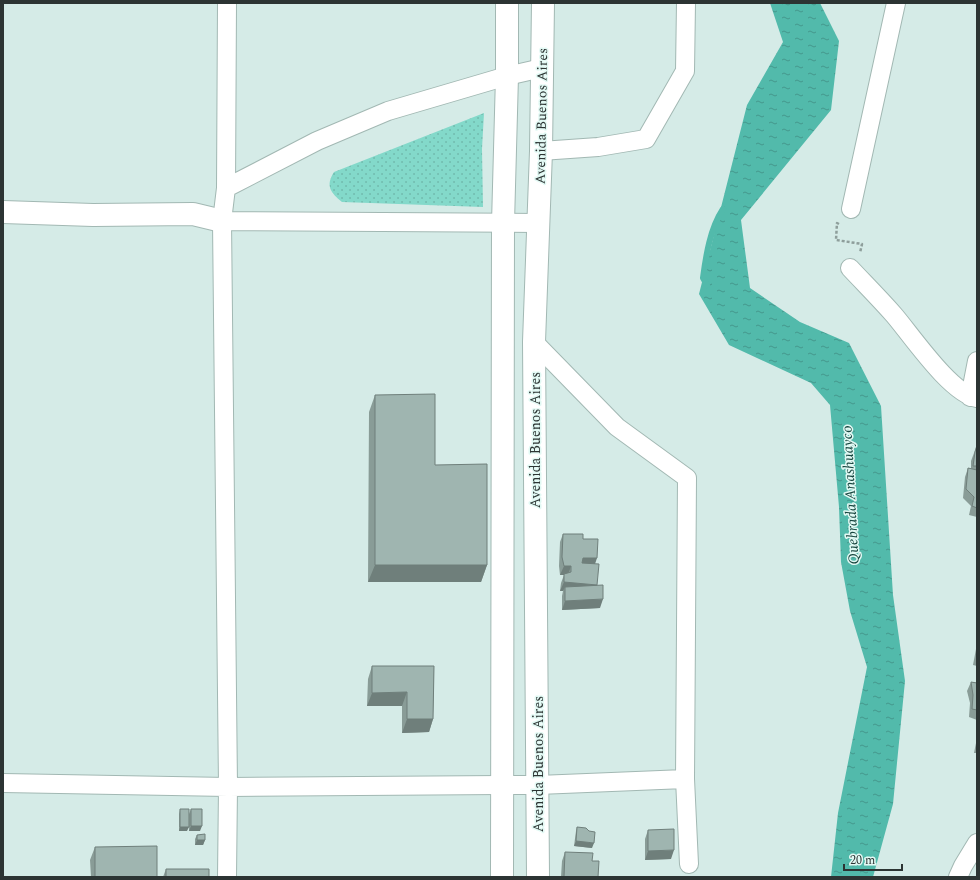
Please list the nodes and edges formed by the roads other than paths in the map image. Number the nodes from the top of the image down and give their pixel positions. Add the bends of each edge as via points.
1 (227, 3) edge
2 (507, 3) edge
3 (543, 3) edge
4 (686, 3) edge
5 (896, 3) edge
6 (542, 68) junction
7 (507, 76) junction
8 (540, 151) junction
9 (226, 188) junction
10 (3, 212) edge
11 (848, 217) road end
12 (222, 221) junction
13 (503, 223) junction
14 (538, 223) junction
15 (855, 261) road end
16 (534, 342) junction
17 (977, 361) edge
18 (973, 398) edge
19 (686, 779) junction
20 (3, 783) edge
21 (538, 785) junction
22 (502, 786) junction
23 (228, 787) junction
24 (977, 843) edge
25 (689, 864) dead end
26 (228, 877) edge
27 (502, 877) edge
28 (538, 877) edge
29 (958, 877) edge

1 - 9 street
2 - 7 street
3 - 6 street, Avenida Buenos Aires
4 - 8 street via 685,72 646,139 598,147
5 - 11 street
6 - 7 street
6 - 8 street, Avenida Buenos Aires
7 - 9 street via 388,111 317,141
7 - 13 street
8 - 14 street, Avenida Buenos Aires
9 - 12 street
10 - 12 street via 93,215 192,214
12 - 13 street
12 - 23 street
13 - 14 street
13 - 22 street
14 - 16 street, Avenida Buenos Aires
15 - 18 street via 893,314 950,382
16 - 19 street via 618,428 687,478
16 - 21 street, Avenida Buenos Aires
17 - 18 street
19 - 21 street
19 - 25 street
20 - 23 street
21 - 22 street
21 - 28 street, Avenida Buenos Aires
22 - 23 street
22 - 27 street
23 - 26 street
24 - 29 street

